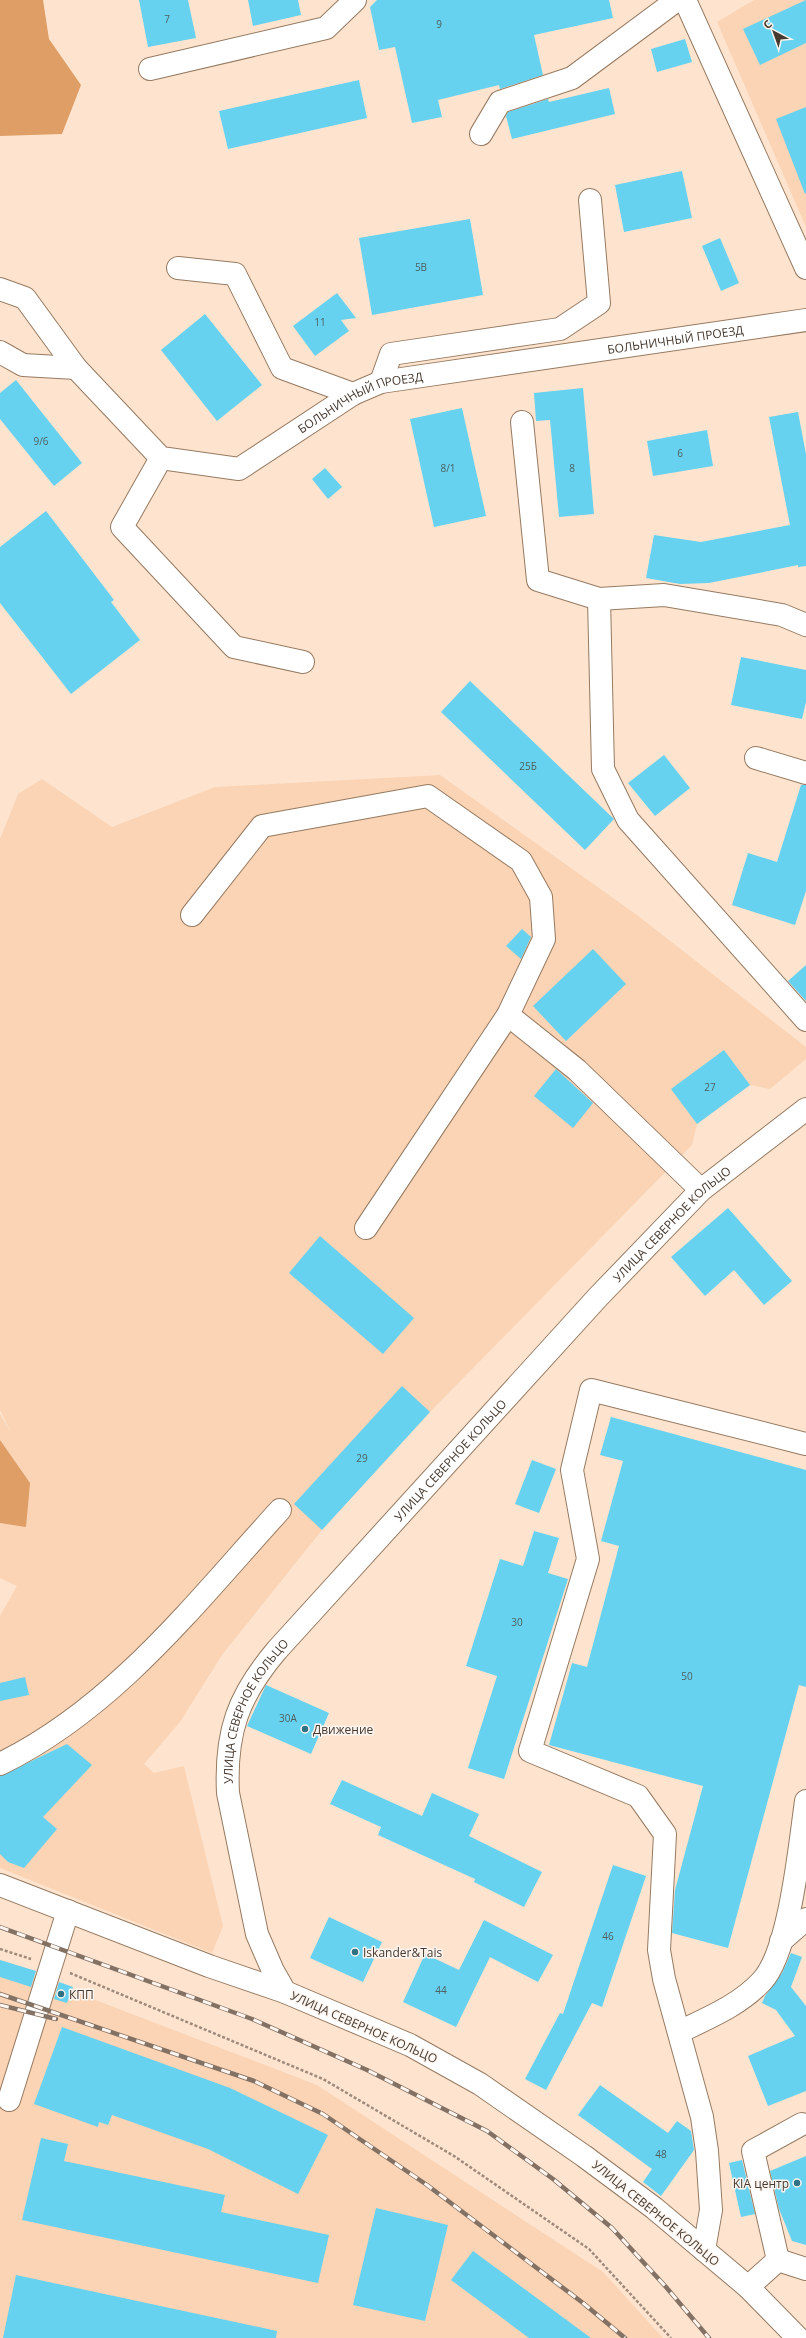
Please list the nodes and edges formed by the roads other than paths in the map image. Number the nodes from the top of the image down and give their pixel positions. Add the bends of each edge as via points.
1 (355, 0) edge
2 (677, 0) edge
3 (685, 0) edge
4 (150, 69) dead end
5 (481, 134) dead end
6 (590, 200) dead end
7 (178, 268) dead end
8 (806, 268) edge
9 (0, 289) edge
10 (806, 320) edge
11 (0, 352) edge
12 (76, 368) junction
13 (381, 382) junction
14 (353, 394) junction
15 (522, 422) dead end
16 (161, 458) junction
17 (599, 599) junction
18 (806, 625) edge
19 (303, 662) dead end
20 (756, 758) dead end
21 (806, 773) edge
22 (192, 915) dead end
23 (508, 1015) junction
24 (806, 1020) edge
25 (806, 1109) edge
26 (701, 1190) junction
27 (366, 1228) dead end
28 (806, 1444) edge
29 (280, 1510) dead end
30 (0, 1764) edge
31 (806, 1801) edge
32 (0, 1885) edge
33 (68, 1911) junction
34 (806, 1919) edge
35 (781, 1941) junction
36 (285, 1992) junction
37 (679, 2032) junction
38 (9, 2100) dead end
39 (802, 2124) dead end
40 (704, 2250) junction
41 (778, 2260) junction
42 (806, 2269) edge
43 (748, 2287) junction
44 (798, 2338) edge

1 - 4 street via 326,28
2 - 5 street via 572,78 500,102
3 - 8 street
6 - 13 street via 598,303 560,329 391,354
7 - 14 street via 235,274 282,368
9 - 12 street via 25,298
10 - 13 street, БОЛЬНИЧНЫЙ ПРОЕЗД
11 - 12 street via 23,365
12 - 16 street
13 - 14 street, БОЛЬНИЧНЫЙ ПРОЕЗД
14 - 16 street, БОЛЬНИЧНЫЙ ПРОЕЗД via 239,469
15 - 17 street via 538,580
16 - 19 street via 122,527 234,647
17 - 18 street via 664,595 782,616
17 - 24 street via 603,769 628,820
20 - 21 street
22 - 23 street via 262,826 428,796 521,862 541,897 544,939
23 - 26 street via 577,1070
23 - 27 street
25 - 26 street, УЛИЦА СЕВЕРНОЕ КОЛЬЦО
26 - 36 street, УЛИЦА СЕВЕРНОЕ КОЛЬЦО via 598,1297 277,1650 246,1692 228,1747 228,1793 257,1934
28 - 37 street via 591,1390 572,1470 588,1559 530,1751 638,1796 665,1834 659,1950
29 - 30 street via 126,1677 41,1741
31 - 35 street via 791,1901
32 - 33 street
33 - 36 street via 209,1966
33 - 38 street
34 - 35 street
35 - 37 street via 768,1974 758,1984 727,2007
36 - 40 street, УЛИЦА СЕВЕРНОЕ КОЛЬЦО via 410,2045 480,2084 627,2187
37 - 40 street via 702,2117 708,2151 711,2210
39 - 41 street via 753,2151
40 - 43 street, УЛИЦА СЕВЕРНОЕ КОЛЬЦО
41 - 42 street
41 - 43 street
43 - 44 street, УЛИЦА СЕВЕРНОЕ КОЛЬЦО

